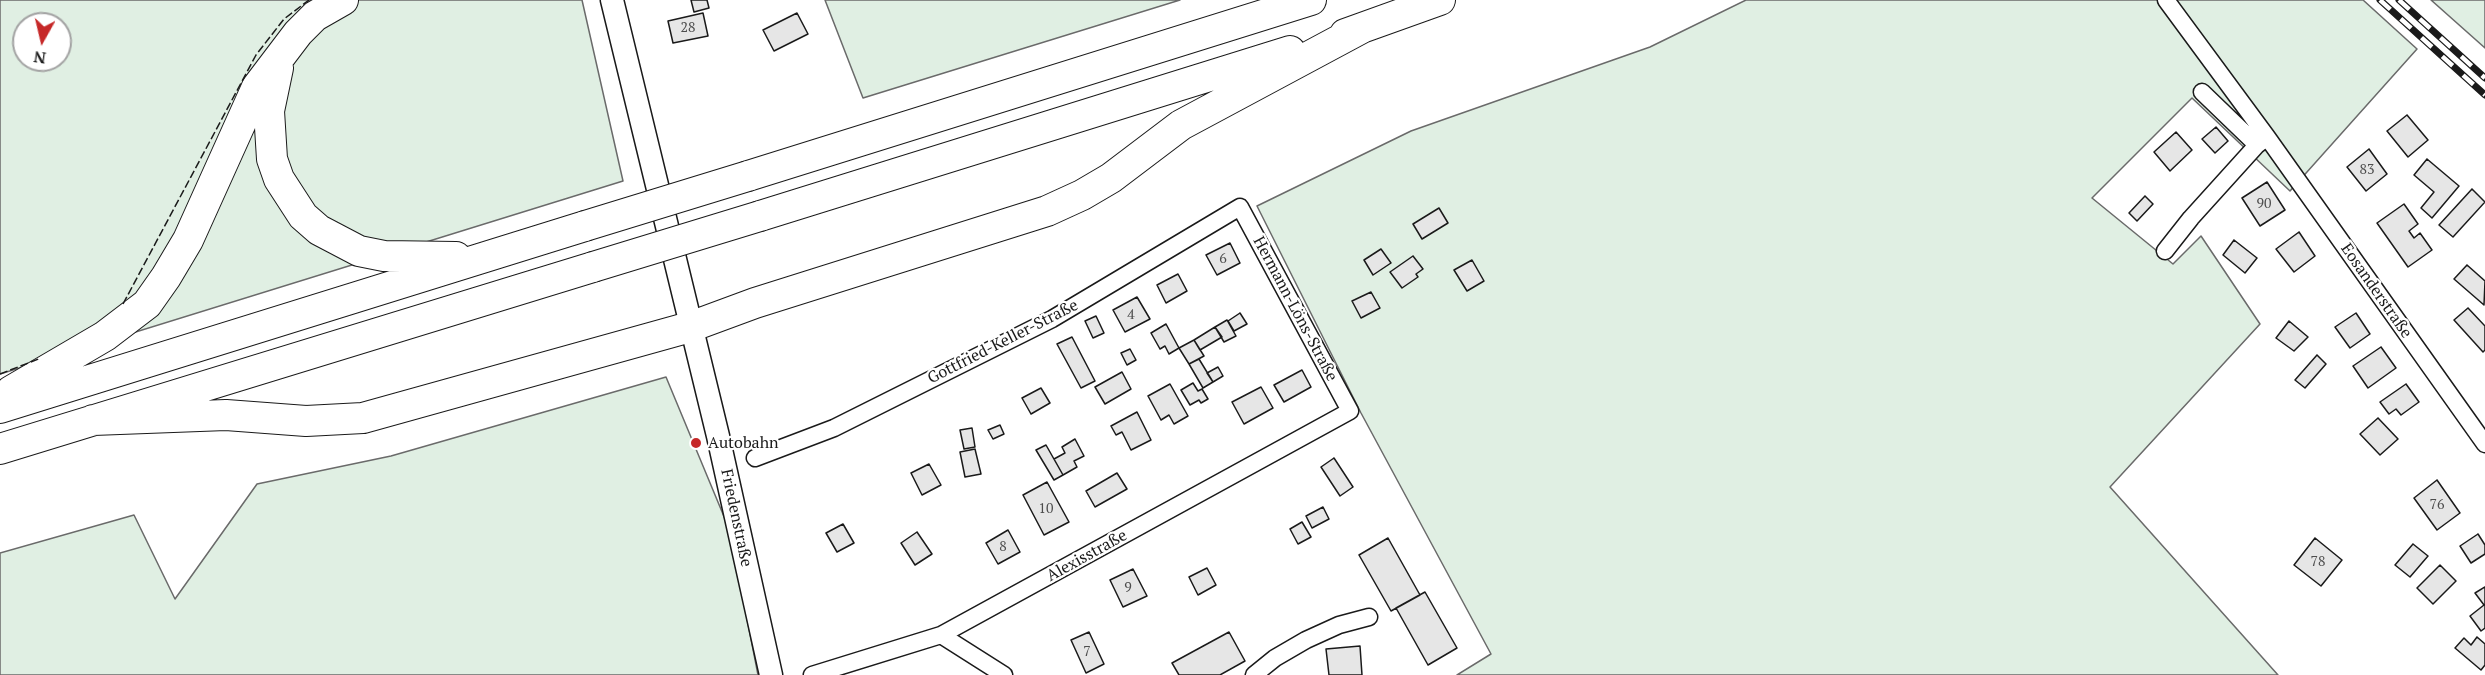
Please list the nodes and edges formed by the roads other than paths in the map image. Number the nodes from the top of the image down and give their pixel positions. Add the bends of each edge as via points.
1 (343, 0) edge
2 (612, 0) edge
3 (1311, 0) edge
4 (1440, 0) edge
5 (2166, 0) edge
6 (1362, 28) junction
7 (282, 53) junction
8 (2202, 92) dead end
9 (2262, 141) junction
10 (1240, 207) joint
11 (2165, 251) dead end
12 (480, 258) junction
13 (690, 327) junction
14 (0, 396) edge
15 (0, 408) edge
16 (1350, 411) joint
17 (93, 420) junction
18 (2485, 444) edge
19 (0, 449) edge
20 (755, 458) dead end
21 (1369, 617) dead end
22 (941, 635) junction
23 (771, 675) edge
24 (812, 675) edge
25 (1004, 675) edge
26 (1254, 675) edge

1 - 7 highway via 315,16
2 - 13 main road, Friedenstraße
3 - 12 highway, bridge
4 - 6 highway
5 - 9 street
6 - 13 highway via 1181,125 1111,178 1047,211
6 - 17 highway, bridge
7 - 12 highway via 269,111 272,159 279,179 303,216 319,230 359,251 384,256
7 - 14 highway via 243,113 188,240 147,303 105,336
8 - 9 street
9 - 11 street
9 - 18 street, Eosanderstraße
10 - 16 street, Hermann-Löns-Straße
10 - 20 street, Gottfried-Keller-Straße via 1052,319 834,428
12 - 15 highway
13 - 17 highway via 363,418 306,421 226,415
13 - 23 main road, Friedenstraße
16 - 22 street, Alexisstraße
17 - 19 highway
21 - 26 street via 1306,640
22 - 24 street, Alexisstraße
22 - 25 street

